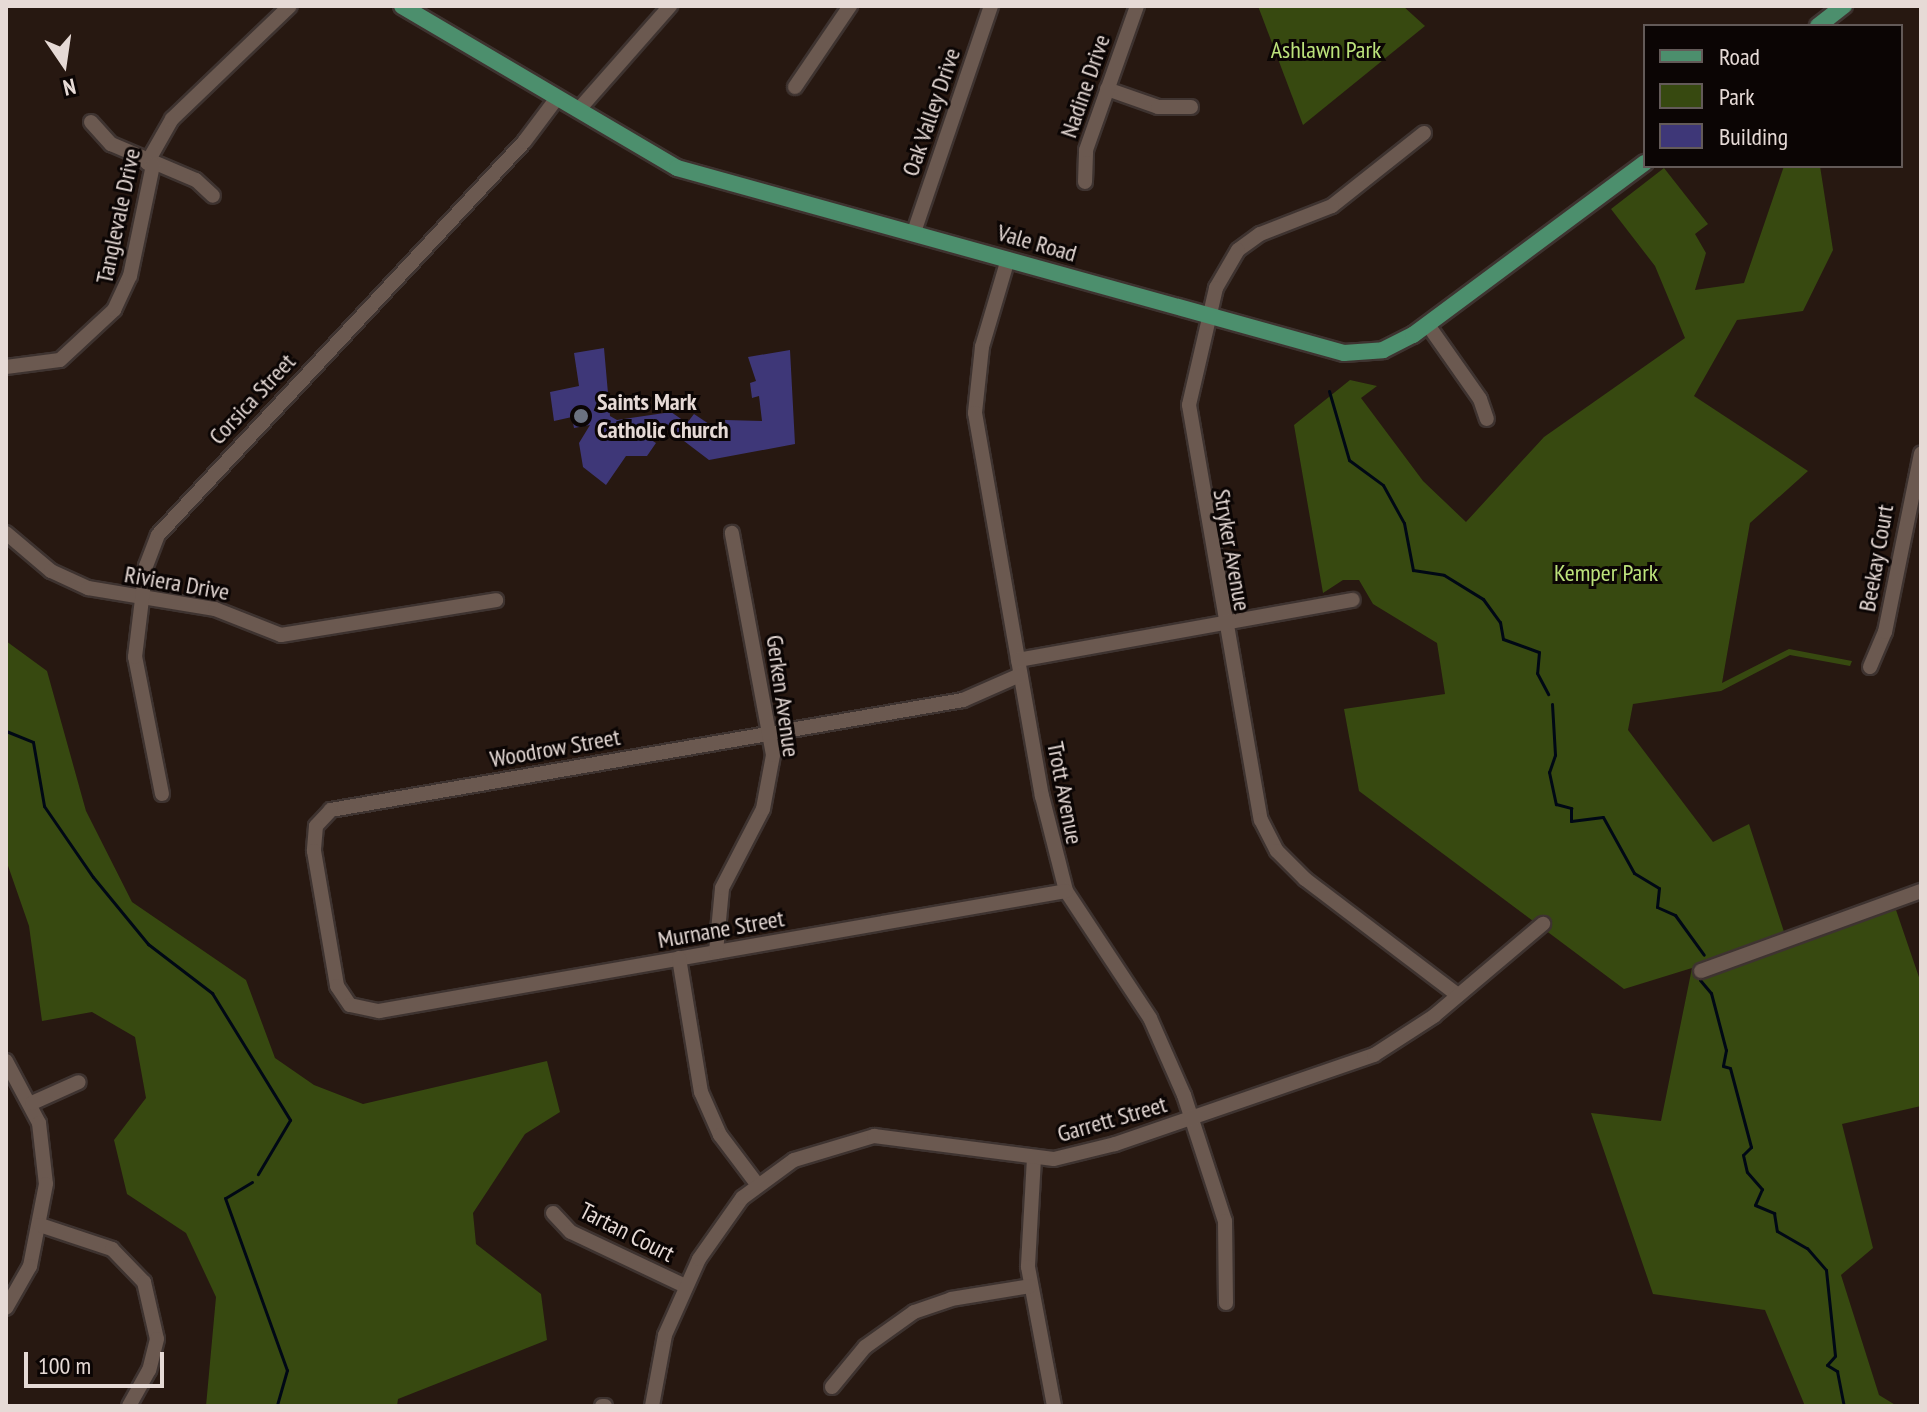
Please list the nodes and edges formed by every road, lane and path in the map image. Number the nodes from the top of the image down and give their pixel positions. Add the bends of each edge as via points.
1 (290, 6) edge
2 (648, 6) edge
3 (850, 6) edge
4 (991, 6) edge
5 (1137, 6) edge
6 (1844, 6) edge
7 (413, 9) edge
8 (666, 11) edge
9 (1821, 24) edge
10 (795, 87) dead end
11 (1107, 89) junction
12 (557, 98) junction
13 (581, 107) junction
14 (1191, 107) dead end
15 (91, 122) dead end
16 (1424, 133) dead end
17 (150, 164) junction
18 (1643, 164) edge
19 (1085, 182) dead end
20 (213, 196) dead end
21 (914, 232) junction
22 (1008, 259) junction
23 (1208, 315) junction
24 (1428, 325) junction
25 (6, 367) edge
26 (1487, 419) dead end
27 (1921, 454) edge
28 (6, 533) edge
29 (732, 533) dead end
30 (141, 598) junction
31 (496, 600) dead end
32 (1353, 600) dead end
33 (1223, 623) junction
34 (1019, 667) junction
35 (1870, 667) dead end
36 (769, 734) junction
37 (162, 794) dead end
38 (1066, 891) junction
39 (1921, 891) edge
40 (1543, 924) dead end
41 (716, 952) junction
42 (679, 958) junction
43 (1701, 971) dead end
44 (1458, 995) junction
45 (383, 1010) joint
46 (6, 1061) edge
47 (79, 1082) dead end
48 (32, 1103) junction
49 (1190, 1119) junction
50 (1034, 1158) junction
51 (757, 1184) junction
52 (553, 1213) dead end
53 (40, 1225) junction
54 (685, 1286) junction
55 (1030, 1286) junction
56 (1226, 1303) dead end
57 (6, 1308) edge
58 (832, 1387) dead end
59 (129, 1406) edge
60 (652, 1406) edge
61 (1054, 1406) edge

1 - 17 street, Tanglevale Drive via 172,119
2 - 8 street
3 - 10 street
4 - 21 street, Oak Valley Drive
5 - 11 street, Nadine Drive
6 - 9 main road
7 - 12 main road, Vale Road
8 - 13 street
11 - 14 street via 1158,107
11 - 19 street, Nadine Drive via 1086,150
12 - 13 main road, Vale Road
12 - 30 street, Corsica Street via 524,142 167,522 151,550
13 - 21 main road, Vale Road via 642,152 677,168
15 - 17 street via 111,144
16 - 23 street, Stryker Avenue via 1332,206 1248,241 1221,274
17 - 20 street via 196,180
17 - 25 street, Tanglevale Drive via 130,276 114,310 60,360
18 - 24 main road, Vale Road
21 - 22 main road, Vale Road
22 - 23 main road, Vale Road
22 - 34 street, Trott Avenue via 982,347 975,413
23 - 24 main road, Vale Road via 1357,354 1383,350
23 - 33 street, Stryker Avenue via 1190,429
24 - 26 street
27 - 35 street, Beekay Court via 1885,632
28 - 30 street, Riviera Drive via 33,560 71,581
29 - 36 street, Gerken Avenue
30 - 31 street, Riviera Drive via 227,612 281,635
30 - 37 street, Corsica Street via 136,679
32 - 33 street, Woodrow Street
33 - 34 street, Woodrow Street
33 - 44 street, Stryker Avenue via 1256,804 1277,851
34 - 36 street, Woodrow Street via 963,700
34 - 38 street, Trott Avenue
36 - 41 street, Gerken Avenue via 768,794 722,888
36 - 45 street, Woodrow Street via 331,810 316,826 314,851 337,986 350,1005
38 - 41 street, Murnane Street
38 - 49 street, Trott Avenue via 1150,1018
39 - 43 street
40 - 44 street, Garrett Street
41 - 42 street, Murnane Street
42 - 45 street, Murnane Street
42 - 51 street via 701,1092 720,1135
44 - 49 street, Garrett Street via 1374,1055
46 - 48 street
47 - 48 street
48 - 53 street via 46,1163
49 - 50 street, Garrett Street via 1092,1151
49 - 56 street, Trott Avenue via 1225,1221
50 - 51 street, Garrett Street via 874,1136 813,1151
50 - 55 street
51 - 54 street, Garrett Street via 714,1234
52 - 54 street, Tartan Court via 571,1232
53 - 57 street via 27,1274
53 - 59 street via 112,1249 144,1282 157,1339 149,1370
54 - 60 street, Garrett Street via 665,1335
55 - 58 street via 951,1299 914,1312 865,1347
55 - 61 street

